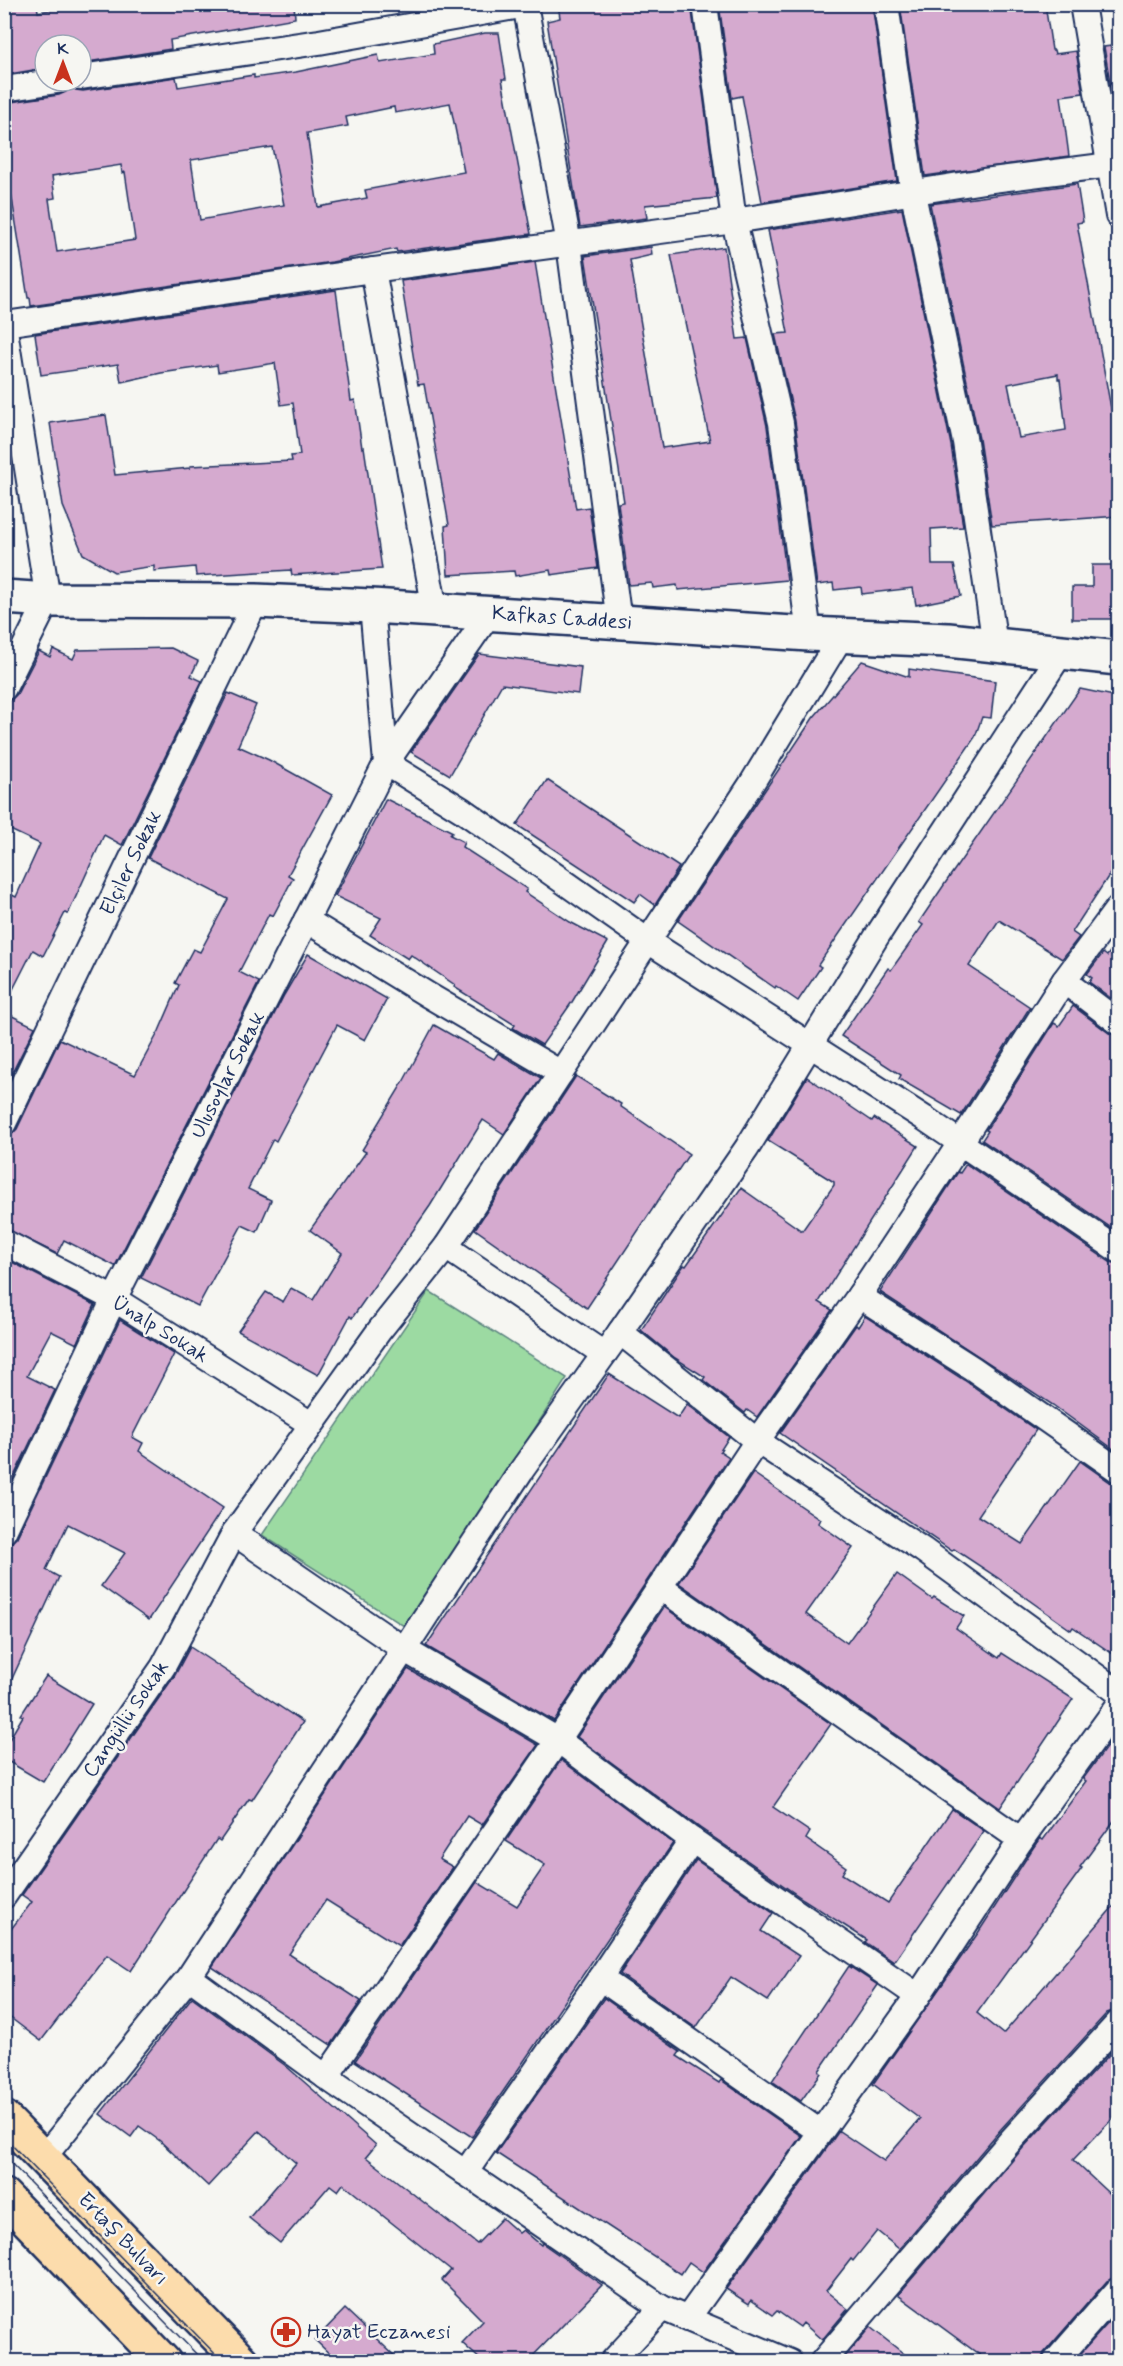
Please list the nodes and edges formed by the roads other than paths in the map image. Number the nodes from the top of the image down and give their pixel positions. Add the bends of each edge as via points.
1 (705, 4) edge
2 (886, 4) edge
3 (1082, 4) edge
4 (526, 5) edge
5 (93, 75) edge
6 (33, 85) edge
7 (4, 89) edge
8 (1115, 164) edge
9 (913, 194) junction
10 (1119, 216) edge
11 (734, 221) junction
12 (570, 244) junction
13 (372, 270) junction
14 (5, 324) edge
15 (4, 597) edge
16 (48, 600) junction
17 (256, 602) junction
18 (372, 606) junction
19 (435, 610) junction
20 (489, 614) junction
21 (620, 622) junction
22 (809, 634) junction
23 (842, 635) junction
24 (996, 645) junction
25 (1061, 652) junction
26 (1119, 658) edge
27 (4, 688) edge
28 (386, 763) junction
29 (1119, 908) edge
30 (306, 920) junction
31 (648, 941) junction
32 (1064, 981) junction
33 (1119, 1022) edge
34 (810, 1044) junction
35 (561, 1073) junction
36 (4, 1123) edge
37 (961, 1142) junction
38 (4, 1242) edge
39 (446, 1248) junction
40 (1119, 1250) edge
41 (859, 1296) junction
42 (114, 1299) junction
43 (620, 1332) junction
44 (604, 1354) junction
45 (311, 1424) junction
46 (757, 1441) junction
47 (1119, 1470) edge
48 (4, 1531) edge
49 (234, 1533) junction
50 (660, 1587) junction
51 (405, 1650) junction
52 (1119, 1692) edge
53 (1119, 1706) edge
54 (558, 1740) junction
55 (692, 1840) junction
56 (1021, 1840) junction
57 (4, 1896) edge
58 (189, 1977) junction
59 (600, 1978) junction
60 (918, 1996) junction
61 (1119, 2023) edge
62 (326, 2077) junction
63 (4, 2118) edge
64 (820, 2132) junction
65 (44, 2157) junction
66 (465, 2173) junction
67 (4, 2196) edge
68 (1119, 2290) edge
69 (663, 2308) junction
70 (687, 2319) junction
71 (164, 2361) edge
72 (242, 2361) edge
73 (612, 2361) edge
74 (790, 2361) edge
75 (822, 2361) edge
76 (1055, 2361) edge

1 - 11 street
2 - 9 street
3 - 8 street
4 - 5 street via 319,42
4 - 12 street
6 - 7 street
8 - 9 street
8 - 10 street
9 - 11 street
9 - 24 street via 965,442
11 - 12 street
11 - 22 street via 781,423
12 - 13 street
12 - 21 street
13 - 14 street
13 - 19 street
14 - 16 street
15 - 16 street, Kafkas Caddesi
16 - 17 street, Kafkas Caddesi
16 - 27 street
17 - 18 street, Kafkas Caddesi
17 - 36 street, Elçiler Sokak
18 - 19 street, Kafkas Caddesi
18 - 28 street
19 - 20 street, Kafkas Caddesi
20 - 21 street, Kafkas Caddesi
20 - 28 street, Ulusoylar Sokak
21 - 22 street, Kafkas Caddesi
22 - 23 street, Kafkas Caddesi
23 - 24 street, Kafkas Caddesi
23 - 31 street, Cangüllü Sokak via 752,783
24 - 25 street, Kafkas Caddesi
25 - 26 street, Kafkas Caddesi
25 - 34 street
28 - 30 street, Ulusoylar Sokak
28 - 31 street via 462,810
29 - 32 street
30 - 35 street
30 - 42 street, Ulusoylar Sokak
31 - 34 street
31 - 35 street, Cangüllü Sokak
32 - 33 street
32 - 37 street
34 - 37 street
34 - 43 street via 747,1148
35 - 39 street, Cangüllü Sokak
37 - 40 street
37 - 41 street
38 - 42 street, Ünalp Sokak
39 - 44 street
39 - 45 street, Cangüllü Sokak
41 - 46 street
41 - 47 street via 972,1368
42 - 45 street, Ünalp Sokak
42 - 48 street, Ulusoylar Sokak
43 - 44 street
43 - 46 street
44 - 51 street via 521,1471
45 - 49 street, Cangüllü Sokak
46 - 50 street
46 - 52 street via 923,1551
49 - 51 street
49 - 57 street, Cangüllü Sokak via 163,1667
50 - 54 street
50 - 56 street
51 - 54 street
51 - 58 street
53 - 56 street
54 - 55 street
54 - 62 street
55 - 59 street
55 - 60 street
56 - 60 street
58 - 62 street
58 - 65 street
59 - 64 street
59 - 66 street
60 - 64 street
61 - 75 street via 1012,2139
62 - 66 street
63 - 65 main road, Ertaş Bulvarı
64 - 70 street
65 - 72 main road, Ertaş Bulvarı
66 - 69 street
67 - 71 main road
68 - 76 street
69 - 70 street
69 - 73 street
70 - 74 street

